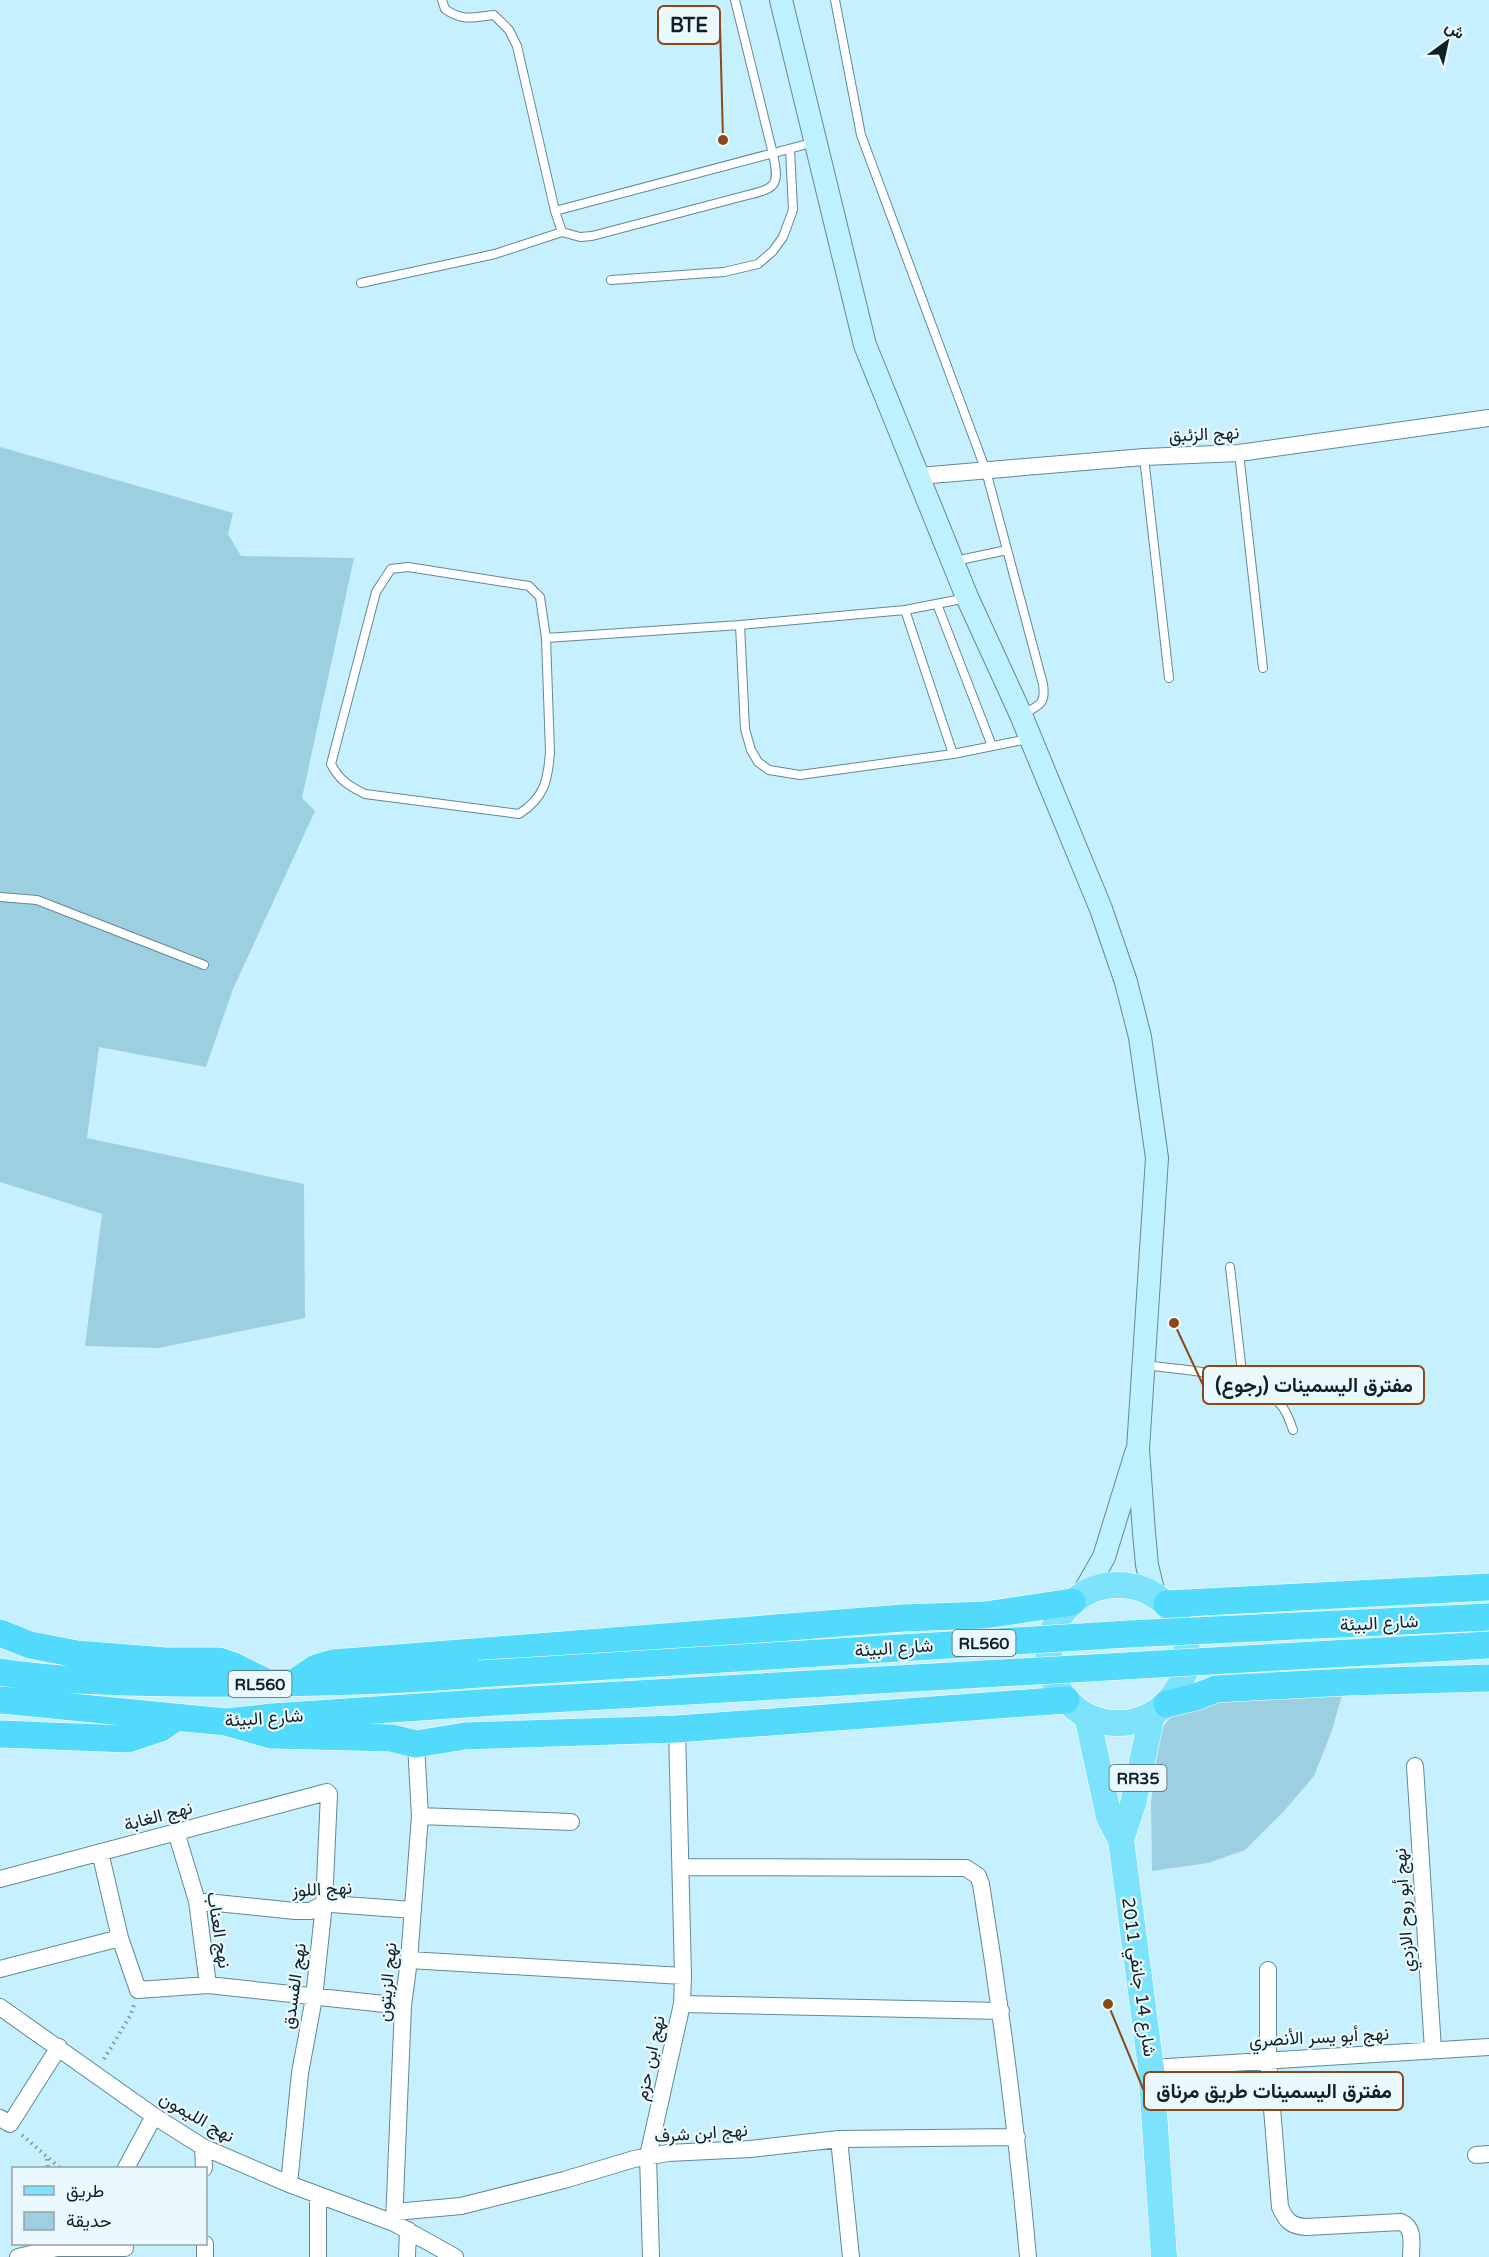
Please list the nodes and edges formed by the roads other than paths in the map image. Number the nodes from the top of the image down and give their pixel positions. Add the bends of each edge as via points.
1 (442, 0) edge
2 (735, 0) edge
3 (782, 0) edge
4 (835, 0) edge
5 (816, 141) junction
6 (790, 149) junction
7 (773, 154) junction
8 (555, 211) junction
9 (562, 232) junction
10 (611, 280) dead end
11 (361, 284) dead end
12 (1489, 418) edge
13 (1239, 453) junction
14 (1144, 457) junction
15 (986, 471) junction
16 (919, 476) junction
17 (1007, 550) junction
18 (953, 561) junction
19 (967, 597) junction
20 (937, 604) junction
21 (905, 610) junction
22 (740, 625) junction
23 (546, 638) junction
24 (1263, 668) dead end
25 (1169, 678) dead end
26 (1022, 715) junction
27 (1030, 739) junction
28 (992, 746) junction
29 (953, 754) junction
30 (0, 897) edge
31 (204, 965) dead end
32 (1230, 1267) dead end
33 (1143, 1365) junction
34 (1244, 1382) junction
35 (1293, 1430) dead end
36 (1138, 1449) junction
37 (1489, 1587) edge
38 (1077, 1598) junction
39 (1161, 1599) junction
40 (1489, 1617) edge
41 (0, 1633) edge
42 (1489, 1645) edge
43 (0, 1672) edge
44 (1489, 1678) edge
45 (282, 1683) junction
46 (0, 1700) edge
47 (1077, 1708) junction
48 (1160, 1709) junction
49 (174, 1719) junction
50 (226, 1722) junction
51 (677, 1729) junction
52 (0, 1734) edge
53 (416, 1744) junction
54 (1415, 1766) dead end
55 (327, 1792) joint
56 (420, 1816) junction
57 (571, 1822) dead end
58 (176, 1832) junction
59 (1120, 1840) junction
60 (100, 1852) junction
61 (681, 1867) junction
62 (0, 1879) edge
63 (197, 1901) junction
64 (324, 1904) junction
65 (412, 1910) junction
66 (120, 1938) junction
67 (409, 1960) junction
68 (0, 1970) edge
69 (1268, 1970) dead end
70 (683, 1976) junction
71 (208, 1985) junction
72 (314, 1998) junction
73 (682, 2004) junction
74 (403, 2006) junction
75 (0, 2007) edge
76 (1001, 2012) junction
77 (1489, 2046) edge
78 (59, 2047) junction
79 (1432, 2050) junction
80 (1268, 2059) junction
81 (1151, 2068) junction
82 (154, 2116) junction
83 (5, 2121) edge
84 (1017, 2137) junction
85 (839, 2139) junction
86 (203, 2147) junction
87 (648, 2156) junction
88 (127, 2167) edge
89 (204, 2167) edge
90 (289, 2184) junction
91 (318, 2195) junction
92 (399, 2222) junction
93 (125, 2250) edge
94 (18, 2257) edge
95 (318, 2257) edge
96 (407, 2257) edge
97 (455, 2257) edge
98 (651, 2257) edge
99 (851, 2257) edge
100 (1028, 2257) edge
101 (1164, 2257) edge
102 (1411, 2257) edge

1 - 8 lane via 445,9 455,16 494,15 509,30 517,46
2 - 7 lane
3 - 5 main road
4 - 15 lane via 861,135
5 - 6 lane
5 - 16 main road via 865,345
6 - 7 lane
6 - 10 lane via 793,210 783,237 758,264 724,272
7 - 8 lane
7 - 9 lane via 778,176 764,191 592,236
8 - 9 lane
9 - 11 lane via 495,254
12 - 13 street, نهج الزئبق
13 - 14 street, نهج الزئبق
13 - 24 lane
14 - 15 street, نهج الزئبق
14 - 25 lane
15 - 16 street, نهج الزئبق
15 - 17 lane
16 - 18 main road
17 - 18 lane
17 - 26 lane via 1045,697 1041,704
18 - 19 main road
19 - 20 lane
19 - 26 main road
20 - 21 lane
20 - 28 lane
21 - 22 lane
21 - 29 lane
22 - 23 lane
22 - 29 lane via 745,729 758,762 769,770 800,775
23 - 23 lane via 540,597 529,586 408,567 392,568 376,592 331,764 336,773 347,785 365,794 519,814 533,805 542,792 549,770
26 - 27 main road
27 - 28 lane
27 - 33 main road via 1101,909 1140,1037 1156,1158
28 - 29 lane
30 - 31 lane via 38,900
32 - 34 lane
33 - 34 lane
33 - 36 main road
34 - 35 lane via 1281,1404
36 - 38 main road via 1104,1557
36 - 39 main road via 1147,1565
37 - 39 highway
38 - 39 main road via 1100,1587 1119,1584 1137,1587
38 - 45 highway via 985,1615 903,1618 333,1663
38 - 47 main road via 1058,1618 1050,1639 1049,1661 1054,1682
39 - 48 main road via 1180,1622 1187,1643 1187,1665 1180,1686
40 - 45 highway, شارع البيئة / RL560, bridge via 1128,1634 416,1679
41 - 45 highway via 30,1646 77,1654 219,1661
42 - 50 highway, شارع البيئة / RL560, bridge via 480,1703
43 - 45 highway, RL560 via 40,1678
44 - 48 highway via 1216,1689
46 - 49 highway, شارع البيئة / RL560
47 - 48 main road via 1109,1723 1131,1722
47 - 51 highway
47 - 59 main road, شارع 14 جانفي 2011 / RR35 via 1109,1817
48 - 59 main road, شارع 14 جانفي 2011 / RR35
49 - 50 highway, شارع البيئة / RL560
49 - 52 highway via 161,1728 128,1739
50 - 53 highway via 271,1736 391,1738
51 - 53 highway via 465,1736
51 - 61 street, نهج ابن حزم
53 - 56 street, نهج الزيتون
54 - 79 street, نهج أبو روح الازدي
55 - 58 street, نهج الغابة
55 - 64 street, نهج الفسدق
56 - 57 street
56 - 65 street, نهج الزيتون
58 - 60 street, نهج الغابة
58 - 63 street, نهج العناب
59 - 81 main road, شارع 14 جانفي 2011 / RR35
60 - 62 street, نهج الغابة
60 - 66 street
61 - 70 street, نهج ابن حزم
61 - 76 street via 972,1870 981,1884
63 - 64 street, نهج اللوز via 295,1911 310,1911
63 - 71 street, نهج العناب
64 - 65 street, نهج اللوز
64 - 72 street, نهج الفسدق
65 - 67 street, نهج الزيتون
66 - 68 street
66 - 71 street via 138,1990
67 - 70 street
67 - 74 street, نهج الزيتون
69 - 80 street
70 - 73 street, نهج ابن حزم
71 - 72 street, نهج العناب
72 - 74 street, نهج العناب
72 - 90 street, نهج الفسدق via 300,2073
73 - 76 street
73 - 87 street, نهج ابن حزم
74 - 92 street, نهج الزيتون
75 - 78 street, نهج الليمون
76 - 84 street
77 - 79 street, نهج أبو يسر الأنصري
78 - 82 street, نهج الليمون
78 - 83 street
79 - 80 street, نهج أبو يسر الأنصري
80 - 81 street, نهج أبو يسر الأنصري
80 - 102 street via 1280,2207 1288,2222 1306,2227 1401,2222 1411,2232
81 - 101 main road, شارع 14 جانفي 2011 / RR35
82 - 86 street, نهج الليمون
82 - 88 street
84 - 85 street, نهج ابن شرف
84 - 100 street
85 - 87 street, نهج ابن شرف
85 - 99 street
86 - 89 street
86 - 90 street, نهج الليمون
87 - 92 street, نهج ابن شرف
87 - 98 street, نهج ابن حزم
90 - 91 street, نهج الليمون
91 - 92 street, نهج الليمون
91 - 95 street
92 - 96 street, نهج الزيتون
92 - 97 street, نهج الليمون
93 - 94 street via 57,2248

